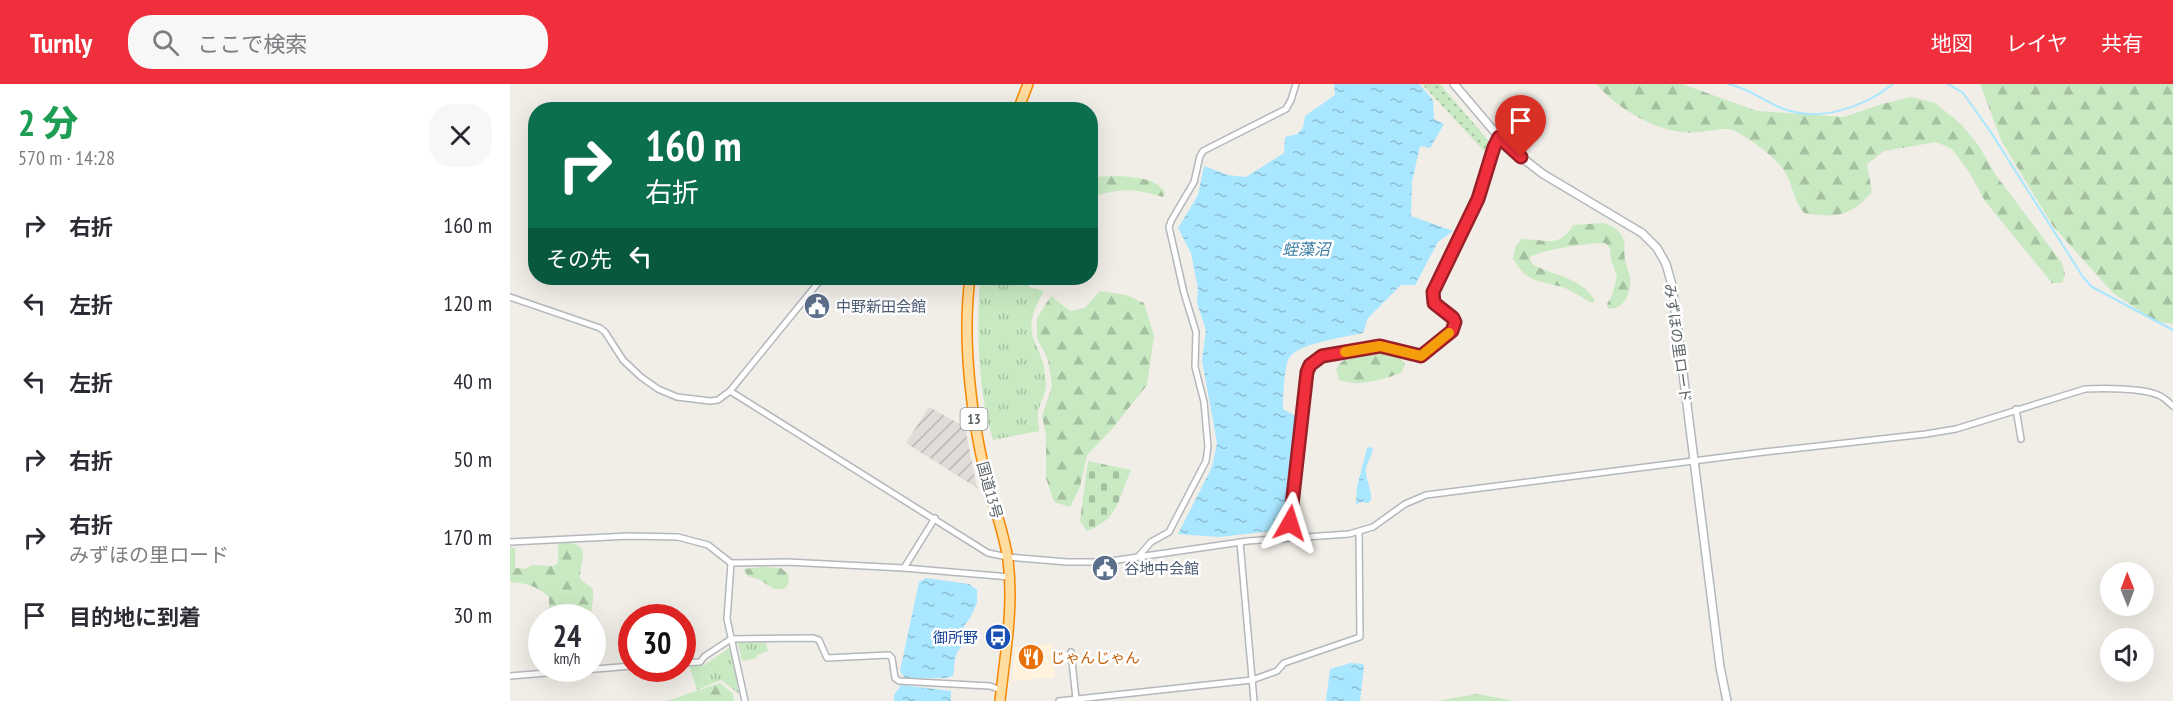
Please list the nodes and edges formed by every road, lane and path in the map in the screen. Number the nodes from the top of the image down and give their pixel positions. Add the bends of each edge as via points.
1 (1028, 84) edge
2 (1296, 84) edge
3 (1455, 84) edge
4 (1021, 102) edge
5 (1499, 137) junction
6 (816, 285) edge
7 (970, 285) edge
8 (510, 297) edge
9 (730, 391) junction
10 (2173, 406) edge
11 (2016, 409) junction
12 (2021, 439) dead end
13 (1694, 462) junction
14 (935, 518) junction
15 (1359, 532) junction
16 (1283, 539) junction
17 (510, 542) edge
18 (1240, 542) junction
19 (1008, 557) junction
20 (1138, 557) junction
21 (731, 563) junction
22 (904, 568) junction
23 (1010, 577) junction
24 (731, 639) junction
25 (1071, 652) dead end
26 (696, 662) edge
27 (618, 667) edge
28 (510, 676) edge
29 (1252, 680) junction
30 (1001, 690) junction
31 (1076, 699) junction
32 (745, 701) edge
33 (1000, 701) edge
34 (1059, 701) edge
35 (1254, 701) edge
36 (1727, 701) edge

1 - 4 highway
2 - 20 street via 1286,109 1203,151 1194,182 1171,221 1169,227 1196,332 1194,367 1204,402 1208,447 1206,461 1169,532 1150,542
3 - 5 street, みずほの里ロード
5 - 13 street, みずほの里ロード via 1543,174 1642,233 1657,248 1672,285
5 - 16 street via 1478,199 1433,292 1434,303 1455,322 1452,331 1421,356 1380,346 1322,356 1310,365 1290,523
6 - 9 street
7 - 19 highway, 国道13号 / 13 via 969,361 976,430
8 - 9 street via 600,327 623,360 658,389 677,397 710,401
9 - 14 street
10 - 11 street via 2156,393 2099,388
11 - 12 street
11 - 13 street via 1956,429 1926,434
13 - 15 street via 1426,495
13 - 36 street, みずほの里ロード
14 - 19 street via 988,553
14 - 22 street
15 - 16 street
15 - 29 street via 1360,637 1284,663 1277,671
16 - 18 street
17 - 21 street via 678,537 708,545
18 - 20 street
18 - 29 street
19 - 20 street via 1067,562
19 - 23 highway, 国道13号 / 13
21 - 22 street
21 - 24 street
22 - 23 street
23 - 30 highway, 国道13号 / 13 via 1010,622
24 - 26 street
24 - 30 street via 819,639 827,658 889,655 899,681 990,686
24 - 32 street
25 - 31 street
27 - 28 street
29 - 31 street
29 - 35 street
30 - 33 highway, 国道13号 / 13
31 - 34 street

